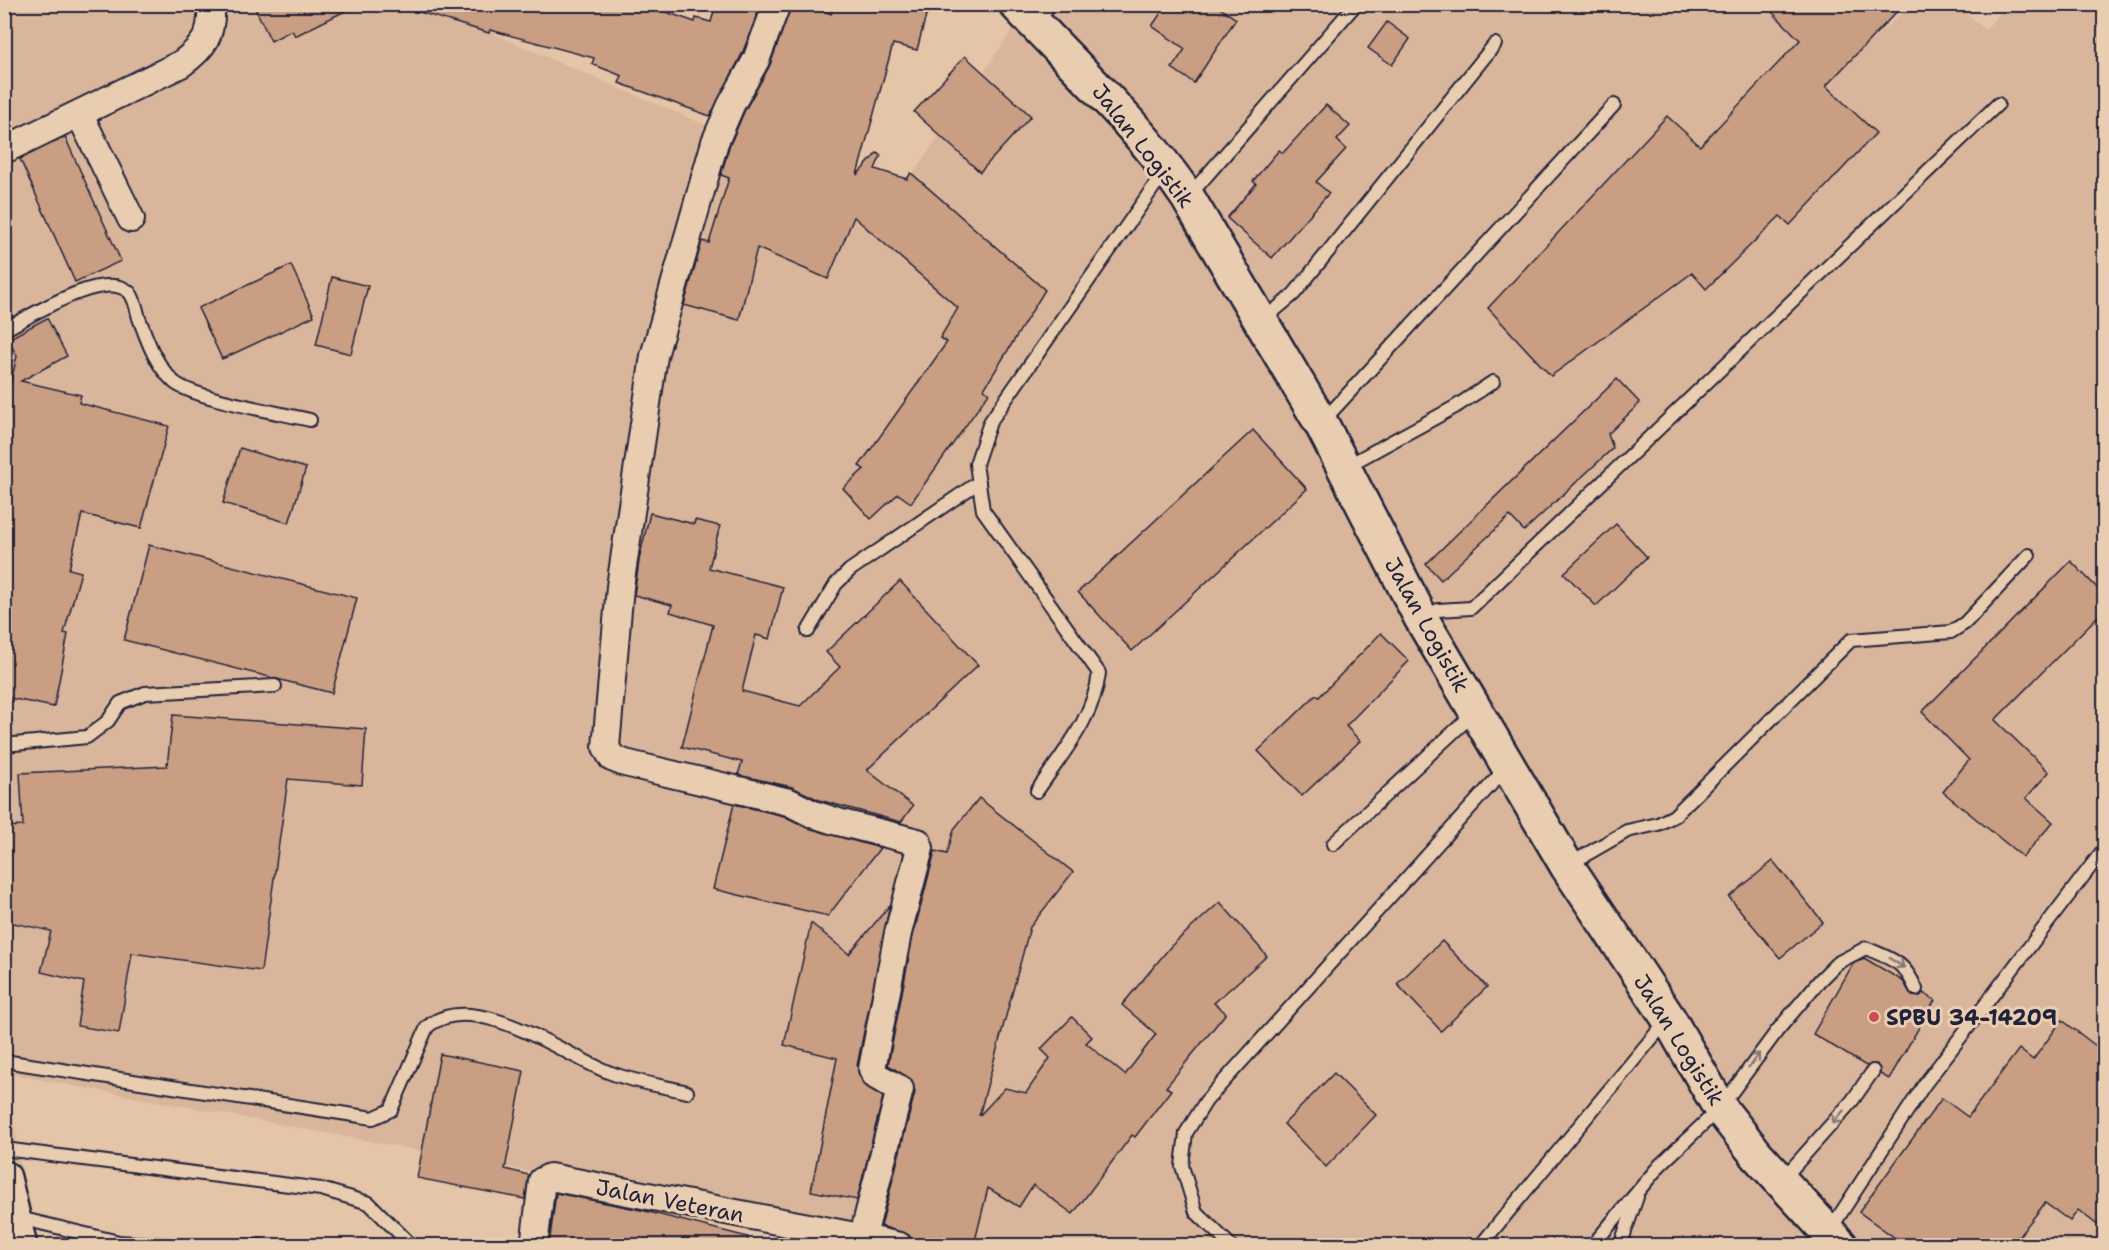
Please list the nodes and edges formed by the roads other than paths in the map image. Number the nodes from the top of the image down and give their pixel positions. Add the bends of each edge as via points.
1 (211, 4) edge
2 (777, 4) edge
3 (1356, 4) edge
4 (1034, 12) edge
5 (1495, 44) dead end
6 (1998, 104) dead end
7 (1614, 105) dead end
8 (80, 115) junction
9 (4, 150) edge
10 (1180, 186) junction
11 (131, 219) dead end
12 (1261, 321) junction
13 (4, 330) edge
14 (1493, 382) dead end
15 (310, 420) dead end
16 (1321, 423) junction
17 (1344, 468) junction
18 (979, 482) junction
19 (2029, 555) dead end
20 (1421, 618) junction
21 (808, 631) dead end
22 (275, 686) dead end
23 (1475, 712) junction
24 (4, 746) edge
25 (1507, 767) junction
26 (1037, 791) dead end
27 (1333, 844) dead end
28 (2104, 849) edge
29 (1568, 866) junction
30 (1916, 989) dead end
31 (1669, 1019) junction
32 (4, 1061) edge
33 (1873, 1071) dead end
34 (687, 1092) dead end
35 (1720, 1108) junction
36 (4, 1149) edge
37 (4, 1178) edge
38 (1782, 1181) junction
39 (1640, 1190) junction
40 (14, 1231) edge
41 (859, 1234) junction
42 (1834, 1239) edge
43 (185, 1245) edge
44 (211, 1245) edge
45 (262, 1245) edge
46 (412, 1245) edge
47 (534, 1245) edge
48 (899, 1245) edge
49 (1231, 1245) edge
50 (1480, 1245) edge
51 (1592, 1245) edge
52 (1620, 1245) edge

1 - 8 street via 209,29 201,49 181,64
2 - 41 street via 756,60 715,142 654,356 620,587 606,747 612,758 625,763 789,802 813,814 918,842 920,848 898,933 872,1069 876,1076 900,1089
3 - 10 lane
4 - 10 main road, Jalan Logistik
5 - 12 lane via 1294,294
6 - 20 lane via 1471,608 1437,610
7 - 16 lane
8 - 9 street
8 - 11 street
10 - 12 main road, Jalan Logistik
10 - 18 lane via 1155,185 990,422 976,465
12 - 16 main road, Jalan Logistik
13 - 15 lane via 99,285 116,286 132,295 155,361 175,383 193,393
14 - 17 lane
16 - 17 main road, Jalan Logistik
17 - 20 main road, Jalan Logistik
18 - 21 lane via 850,570 836,584
18 - 26 lane via 983,510 1099,673 1097,694 1088,715
19 - 29 lane via 1965,623 1951,632 1851,640 1674,816 1627,831
20 - 23 main road, Jalan Logistik
22 - 24 lane via 145,693 120,703 108,721 87,737
23 - 25 main road, Jalan Logistik
23 - 27 lane
25 - 29 main road, Jalan Logistik
25 - 49 lane via 1206,1101 1186,1133 1182,1166 1196,1212
28 - 42 lane via 1924,1085
29 - 31 main road, Jalan Logistik
35 -> 30 lane via 1820,980 1854,953 1866,948 1893,959 1908,970
31 - 35 main road, Jalan Logistik
31 - 50 lane
32 - 34 lane via 373,1118 391,1110 427,1027 437,1018 449,1015 504,1021 610,1073
33 -> 38 lane
35 - 38 main road, Jalan Logistik
35 - 39 lane via 1660,1165
36 - 46 lane via 321,1189 369,1203
37 - 40 main road
38 - 42 main road, Jalan Logistik
39 - 51 lane
39 - 52 lane
40 - 43 lane
41 - 47 street, Jalan Veteran via 550,1177 542,1181
41 - 48 street
44 - 45 lane

